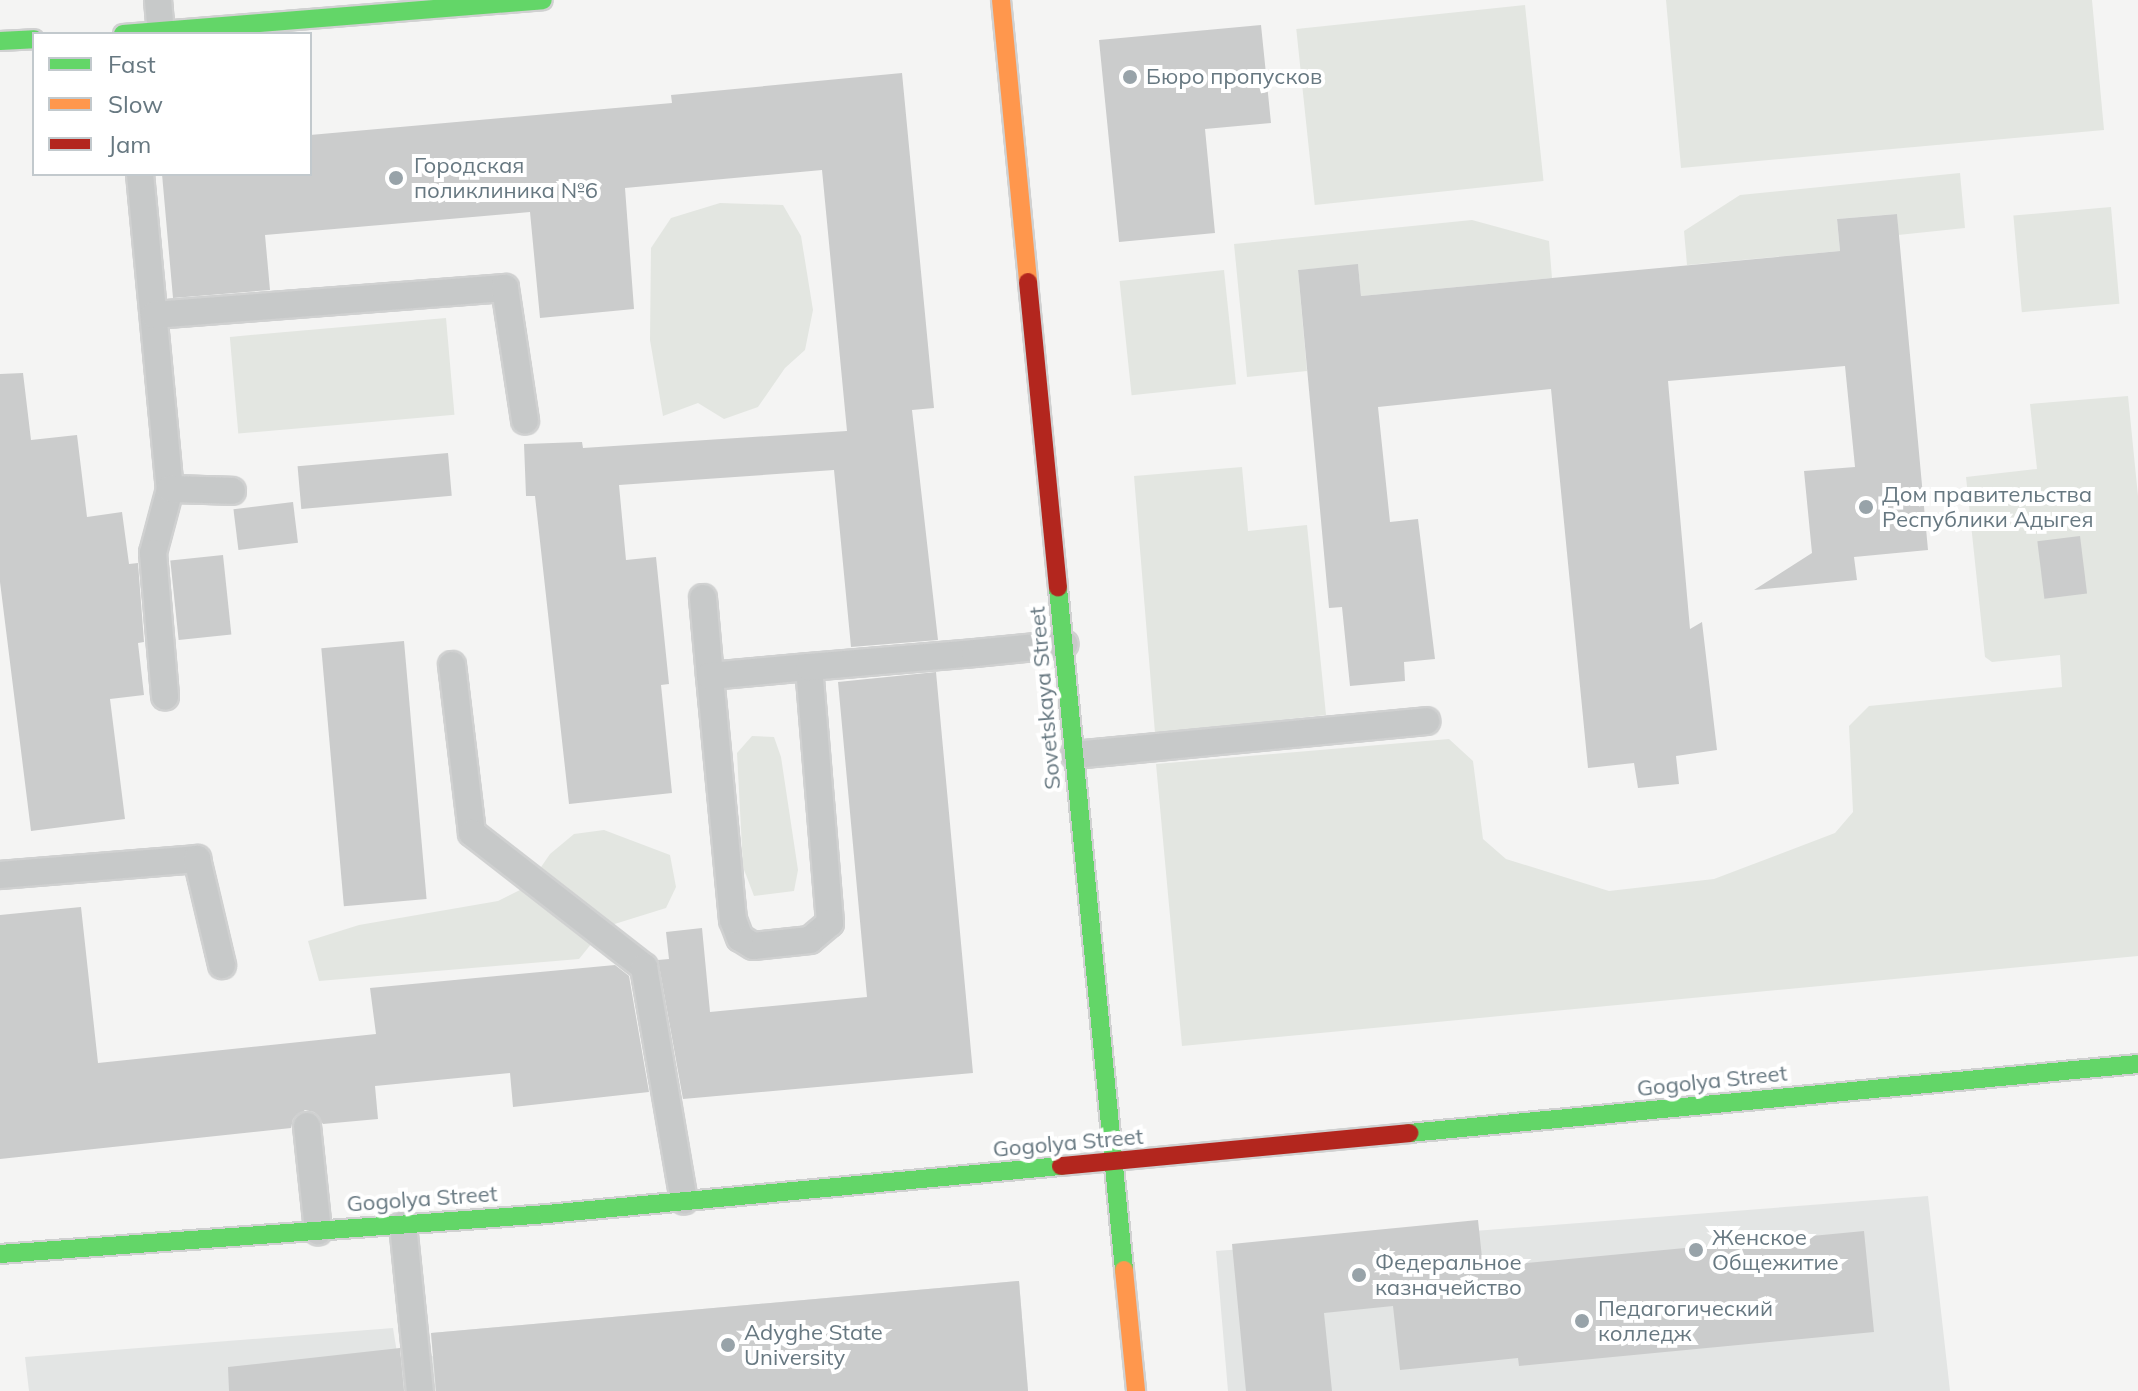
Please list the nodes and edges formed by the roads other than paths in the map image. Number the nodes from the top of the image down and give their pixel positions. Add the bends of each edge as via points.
1 (158, 0) edge
2 (543, 0) edge
3 (1001, 0) edge
4 (291, 10) edge
5 (161, 32) edge
6 (32, 39) edge
7 (0, 41) edge
8 (140, 176) edge
9 (154, 315) junction
10 (525, 420) dead end
11 (170, 489) junction
12 (232, 491) dead end
13 (703, 598) dead end
14 (1065, 644) junction
15 (452, 665) dead end
16 (809, 667) junction
17 (710, 676) junction
18 (165, 697) dead end
19 (1426, 721) dead end
20 (1074, 755) junction
21 (0, 875) edge
22 (222, 965) dead end
23 (2138, 1064) edge
24 (307, 1126) dead end
25 (1116, 1164) junction
26 (684, 1201) junction
27 (403, 1225) junction
28 (318, 1231) junction
29 (0, 1254) edge
30 (420, 1391) edge
31 (1136, 1391) edge

1 - 5 lane
2 - 4 main road
3 - 14 main road, Sovetskaya Street
4 - 5 main road
6 - 7 main road
8 - 9 lane
9 - 10 lane via 505,288
9 - 11 lane
11 - 12 lane
11 - 18 lane via 153,553
13 - 17 lane
14 - 16 lane
14 - 20 main road, Sovetskaya Street
15 - 26 lane via 472,833 644,967
16 - 17 lane
16 - 17 lane via 830,923 810,940 753,946 740,938 733,920
19 - 20 lane
20 - 25 main road, Sovetskaya Street
21 - 22 lane via 197,859
23 - 25 main road, Gogolya Street
24 - 28 lane
25 - 26 main road, Gogolya Street
25 - 31 main road, Sovetskaya Street
26 - 27 main road, Gogolya Street
27 - 28 main road, Gogolya Street
27 - 30 lane
28 - 29 main road, Gogolya Street

